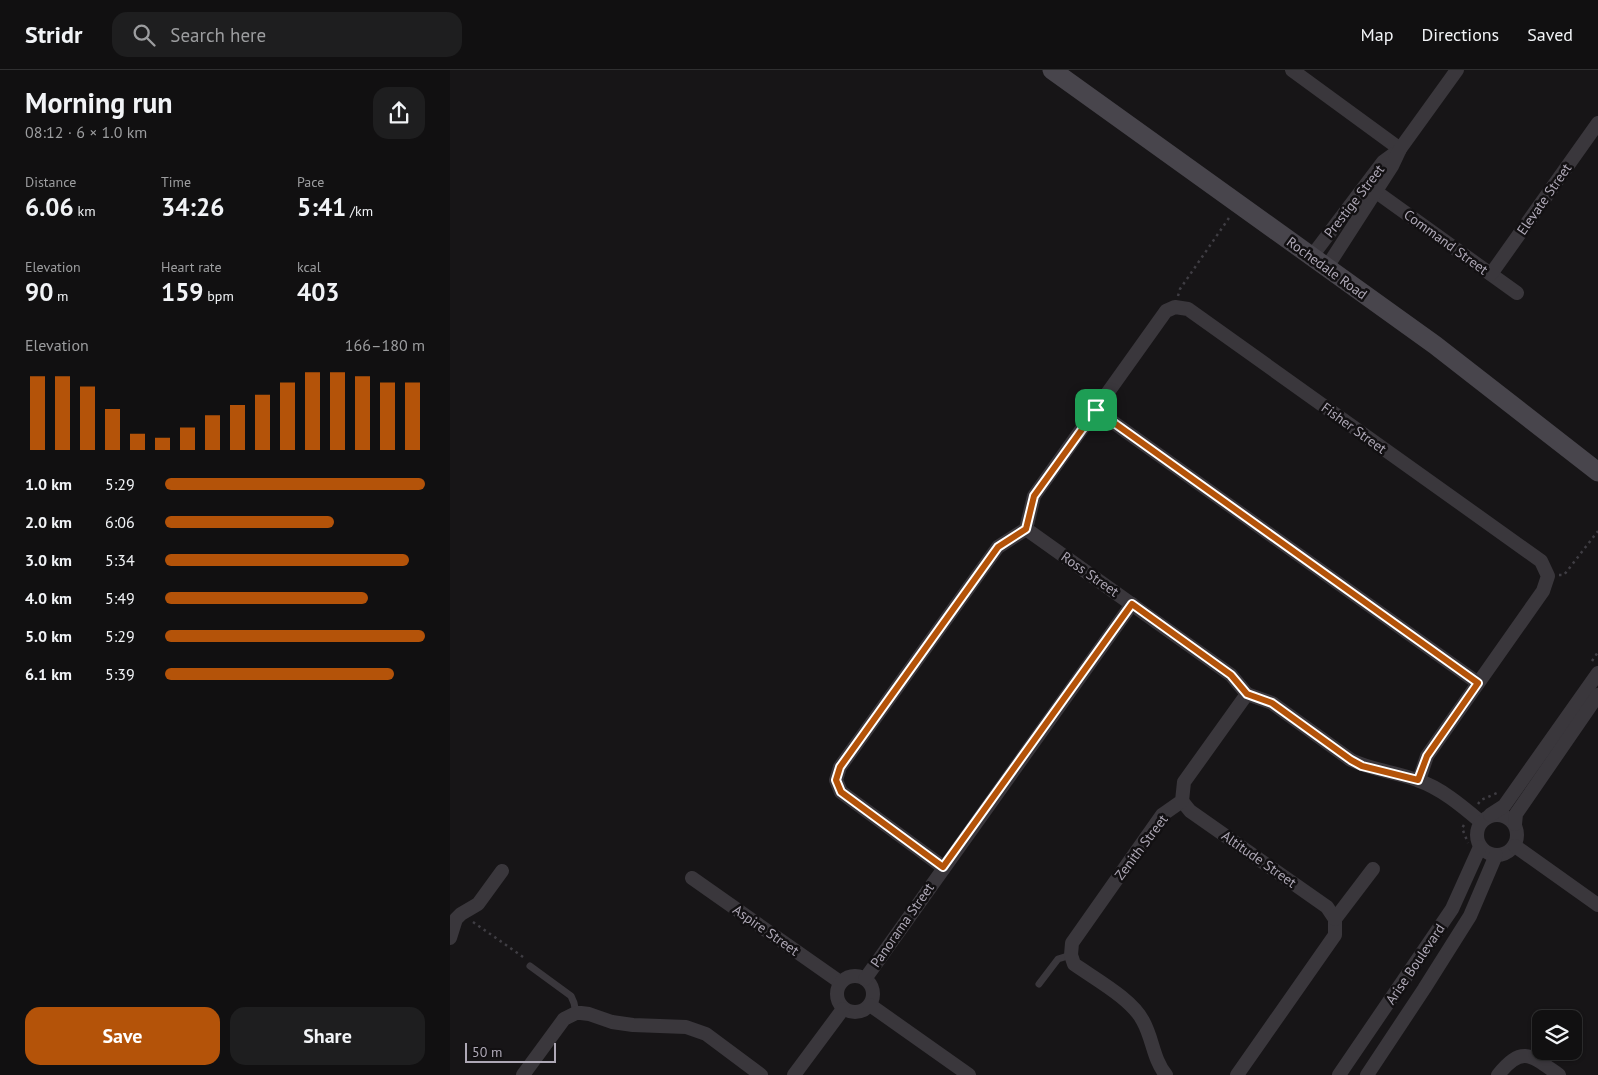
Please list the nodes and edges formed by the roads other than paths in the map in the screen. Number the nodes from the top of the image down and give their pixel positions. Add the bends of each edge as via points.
1 (1052, 70) edge
2 (1292, 70) edge
3 (1456, 70) edge
4 (1598, 123) edge
5 (1400, 149) junction
6 (1375, 191) junction
7 (1320, 262) junction
8 (1491, 274) junction
9 (1517, 293) dead end
10 (1096, 410) junction
11 (1598, 472) edge
12 (1026, 529) junction
13 (1132, 604) junction
14 (1598, 672) edge
15 (1478, 683) junction
16 (1247, 694) junction
17 (1598, 695) edge
18 (1418, 780) junction
19 (1182, 801) junction
20 (1486, 819) junction
21 (1515, 824) junction
22 (1515, 846) junction
23 (1480, 847) junction
24 (1496, 856) junction
25 (943, 867) junction
26 (1373, 869) dead end
27 (502, 871) dead end
28 (692, 878) dead end
29 (1598, 905) edge
30 (456, 916) edge
31 (1335, 919) junction
32 (450, 938) edge
33 (1071, 955) junction
34 (530, 966) road end
35 (865, 979) junction
36 (840, 982) junction
37 (1039, 984) dead end
38 (870, 1005) junction
39 (843, 1009) junction
40 (576, 1013) junction
41 (523, 1075) edge
42 (761, 1075) edge
43 (794, 1075) edge
44 (969, 1075) edge
45 (1166, 1075) edge
46 (1237, 1075) edge
47 (1340, 1075) edge
48 (1367, 1075) edge
49 (1498, 1075) edge
50 (1559, 1075) edge

1 - 7 main road, Rochedale Road
2 - 5 street
3 - 5 street, Prestige Street
4 - 8 street, Elevate Street
5 - 6 street, Prestige Street
5 - 7 street, Prestige Street via 1383,162
6 - 7 street, Prestige Street
6 - 8 street, Command Street
7 - 11 main road, Rochedale Road via 1435,345
8 - 9 street, Command Street
10 - 12 street via 1034,496
10 - 15 street
10 - 15 street, Fisher Street via 1166,311 1175,307 1188,309 1541,561 1548,576 1543,590
12 - 13 street, Ross Street
12 - 25 street via 998,547 840,767 836,780 841,792
13 - 16 street, Ross Street via 1231,675
13 - 25 street, Panorama Street
14 - 20 street via 1504,806
15 - 18 street via 1427,756
16 - 18 street via 1272,703 1362,766
16 - 19 street via 1184,782
17 - 21 street via 1516,814
18 - 20 street
19 - 31 street, Altitude Street via 1190,810 1327,907
19 - 33 street, Zenith Street via 1162,816 1072,943
20 - 21 street via 1504,815
20 - 23 street via 1477,834
21 - 22 street via 1518,835
22 - 24 street
22 - 29 street
23 - 24 street
23 - 47 street, Arise Boulevard via 1452,909
24 - 48 street, Arise Boulevard via 1470,916
25 - 35 street, Panorama Street
26 - 31 street
27 - 30 street via 478,904
28 - 36 street, Aspire Street
30 - 32 street
31 - 46 street via 1335,935
33 - 37 lane via 1058,960
33 - 45 street via 1074,964 1132,1005 1143,1021 1158,1065
34 - 40 lane via 571,996
35 - 36 street via 852,976
35 - 38 street via 872,988
36 - 39 street via 836,996
38 - 39 street via 857,1013
38 - 44 street
39 - 43 street
40 - 41 street via 564,1019
40 - 42 street via 633,1025 686,1026 706,1034
49 - 50 street via 1509,1061 1529,1056

